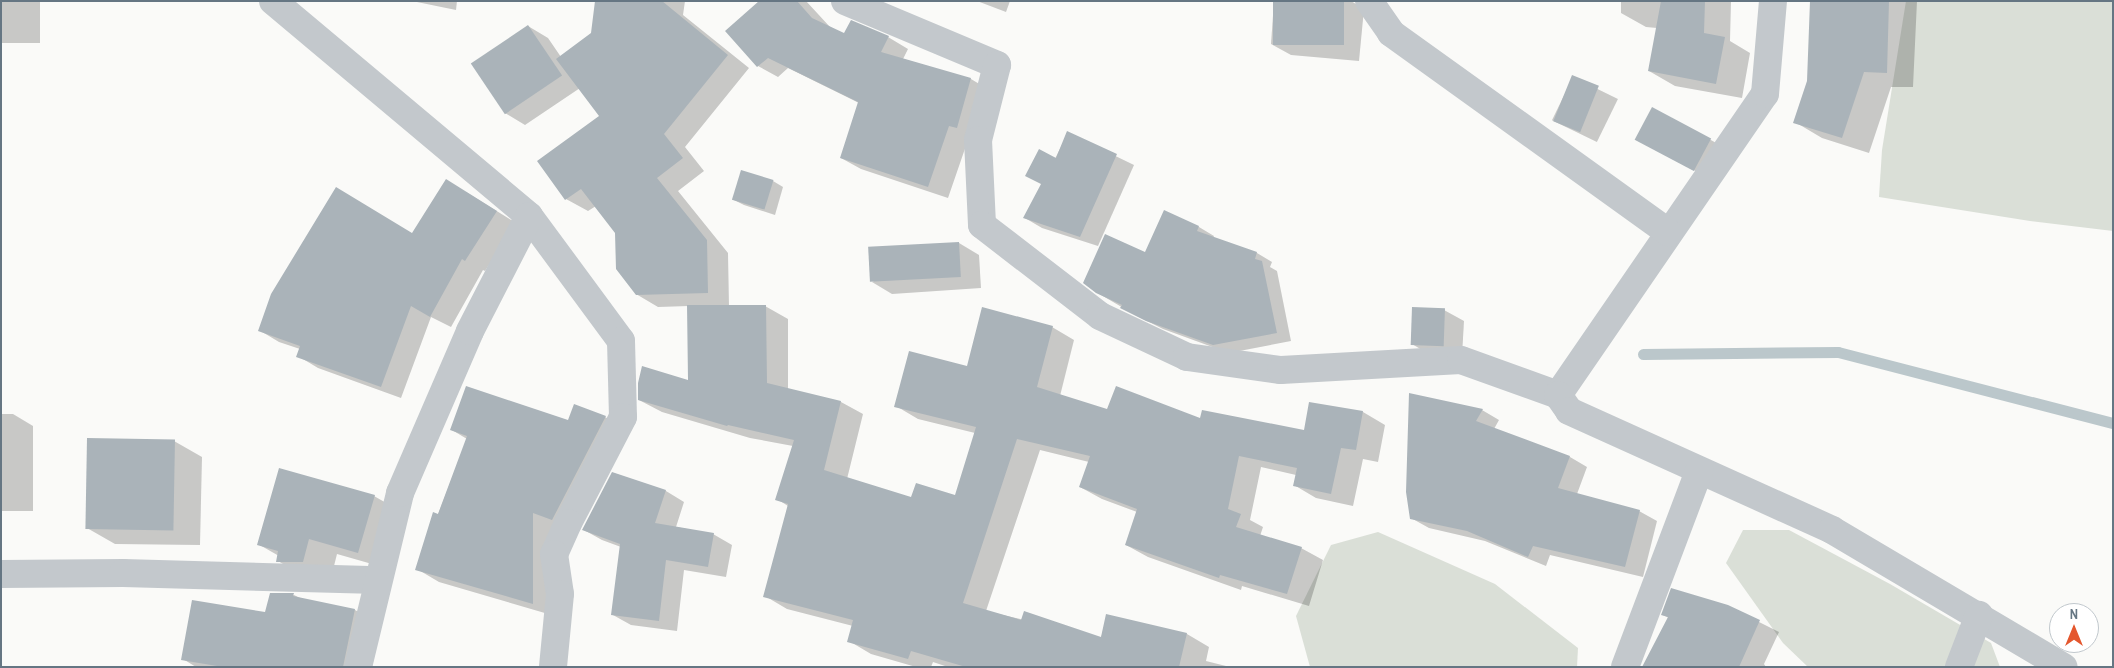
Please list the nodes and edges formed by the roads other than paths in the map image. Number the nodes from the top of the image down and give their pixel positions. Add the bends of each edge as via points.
1 (273, 1) edge
2 (845, 1) edge
3 (1370, 1) edge
4 (1773, 1) edge
5 (530, 216) junction
6 (1669, 233) junction
7 (1558, 395) junction
8 (1700, 470) junction
9 (1, 574) edge
10 (378, 580) junction
11 (1979, 615) junction
12 (358, 667) edge
13 (553, 667) edge
14 (1625, 667) edge
15 (1959, 667) edge
16 (2064, 667) edge

1 - 5 street
2 - 7 street via 997,65 978,140 982,225 1100,316 1187,358 1281,370 1461,360
3 - 6 street via 1391,33
4 - 6 street via 1765,94
5 - 10 street via 470,330 400,493
5 - 13 street via 621,341 623,417 554,554 560,594
6 - 7 street
7 - 8 street via 1569,411
8 - 11 street via 1832,530
8 - 14 street
9 - 10 street
10 - 12 street
11 - 15 street
11 - 16 street

